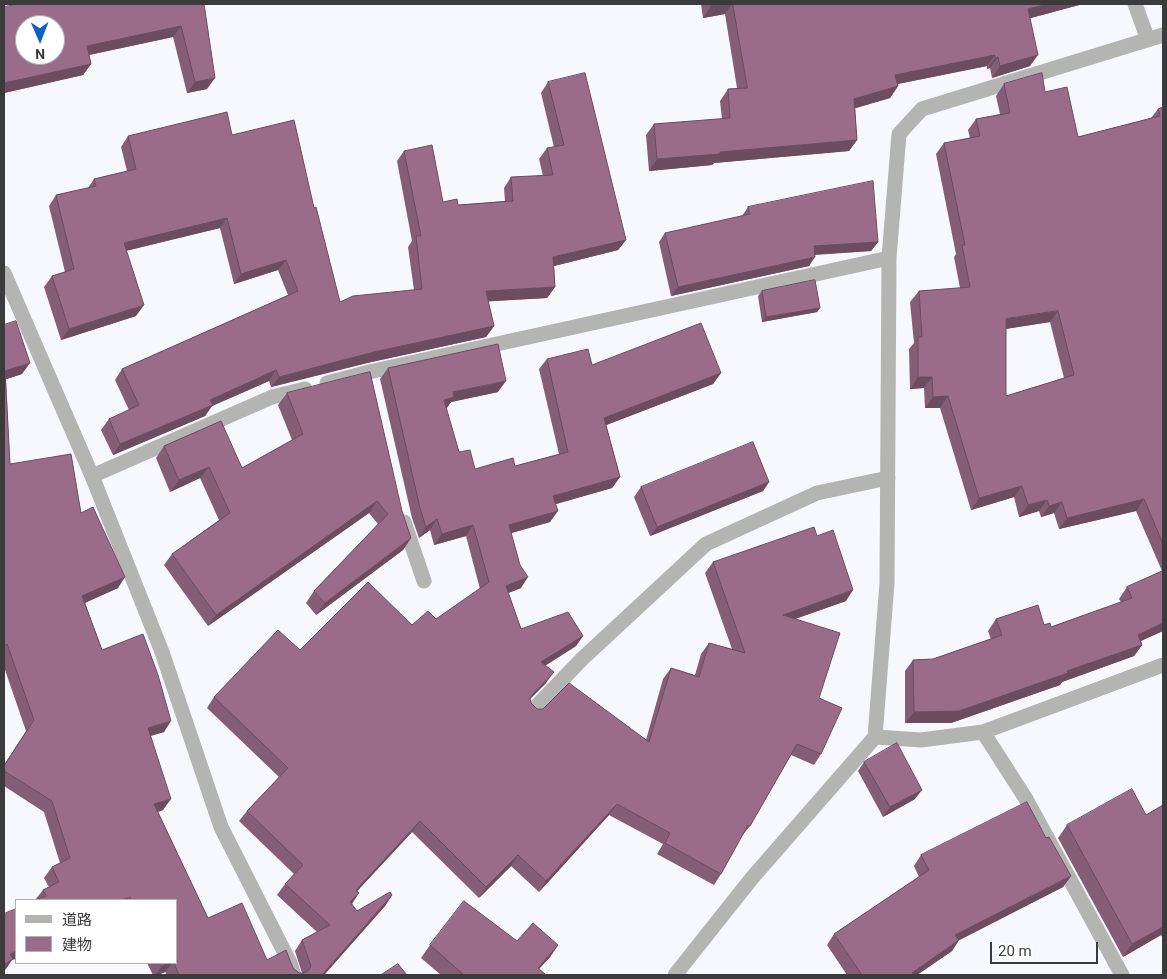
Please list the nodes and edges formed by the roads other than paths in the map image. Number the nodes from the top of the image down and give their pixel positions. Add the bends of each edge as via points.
1 (1135, 4) edge
2 (1163, 35) edge
3 (1148, 40) junction
4 (889, 258) junction
5 (4, 273) edge
6 (369, 372) junction
7 (373, 390) edge
8 (92, 476) junction
9 (888, 478) junction
10 (401, 512) edge
11 (424, 581) dead end
12 (1163, 665) edge
13 (532, 711) edge
14 (983, 732) junction
15 (875, 737) junction
16 (294, 975) edge
17 (675, 975) edge
18 (1122, 975) edge

1 - 3 street
2 - 3 street
3 - 4 street via 922,109 899,134
4 - 6 street
4 - 9 street
5 - 8 street
6 - 7 street
6 - 8 street via 272,398
8 - 16 street via 162,652 221,826
9 - 13 street via 817,493 706,544 582,659
9 - 15 street via 887,583
10 - 11 street
12 - 14 street
14 - 15 street via 921,740
14 - 18 street via 1026,799
15 - 17 street via 752,878

